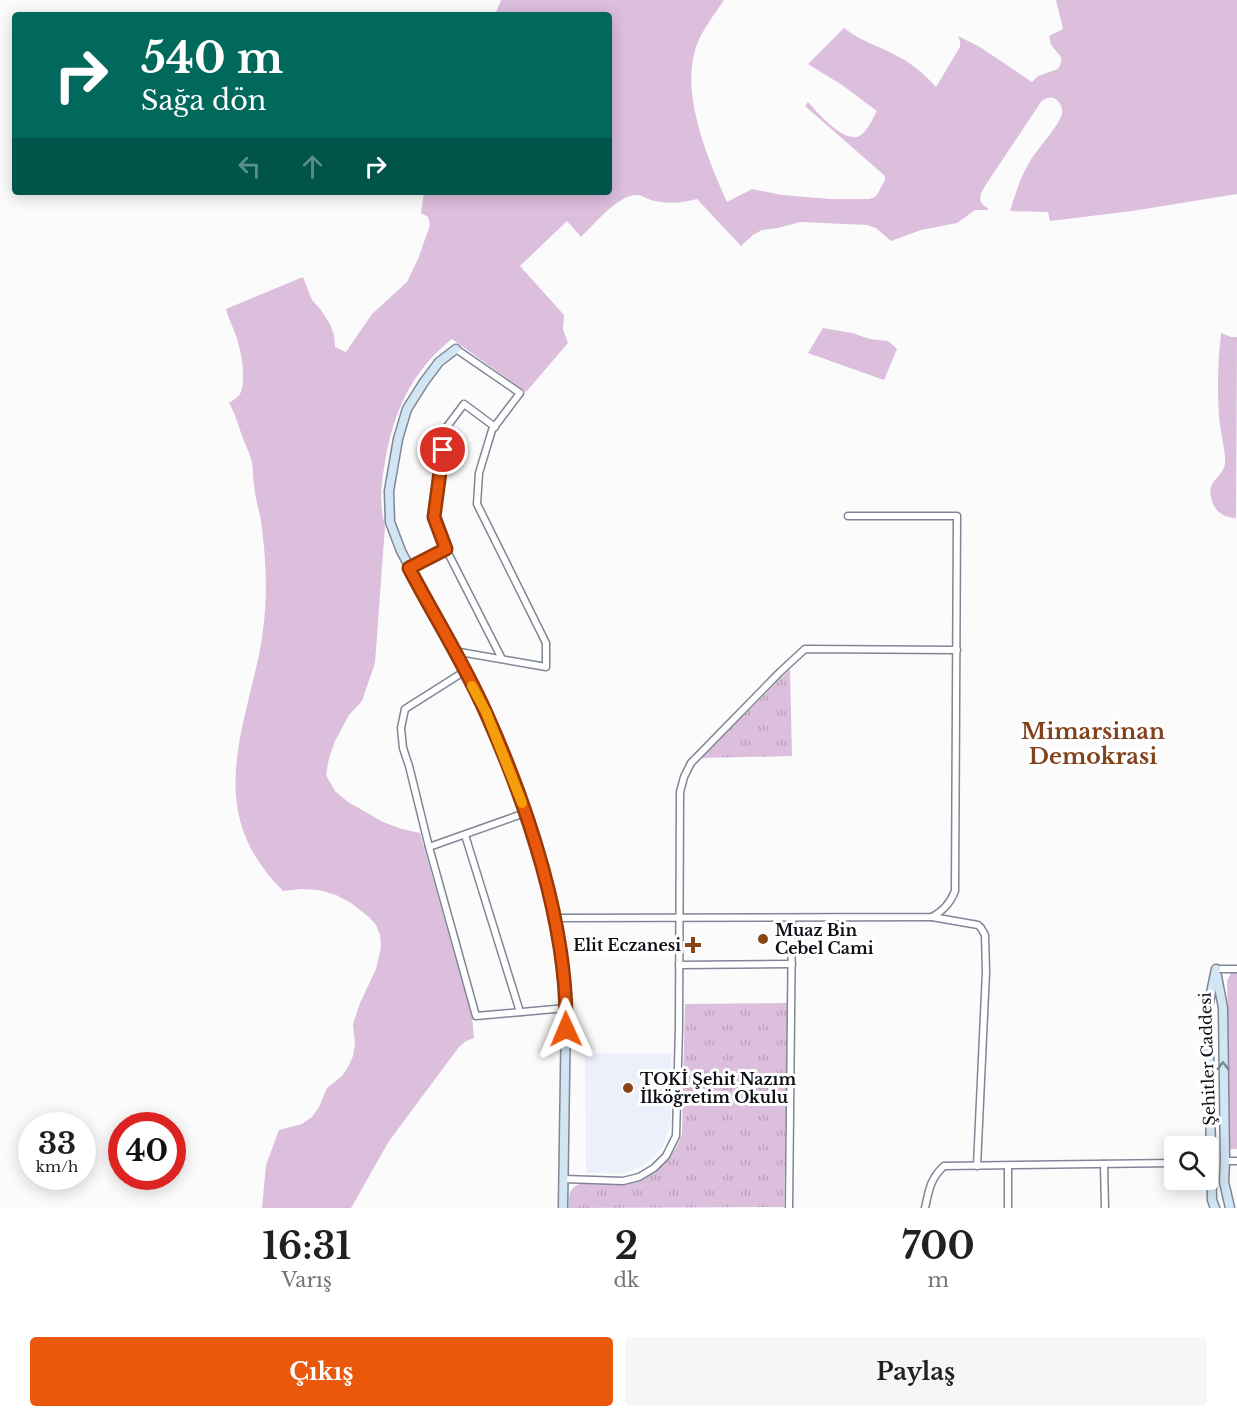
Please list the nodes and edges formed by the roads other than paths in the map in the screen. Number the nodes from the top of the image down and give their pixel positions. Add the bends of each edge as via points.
1 (456, 349) joint
2 (495, 427) junction
3 (848, 516) dead end
4 (446, 549) junction
5 (409, 568) junction
6 (957, 650) junction
7 (454, 651) junction
8 (502, 659) junction
9 (465, 671) junction
10 (525, 813) junction
11 (465, 835) junction
12 (429, 847) junction
13 (932, 917) junction
14 (554, 918) junction
15 (680, 918) junction
16 (792, 918) junction
17 (792, 964) junction
18 (679, 965) junction
19 (1216, 969) junction
20 (1237, 969) edge
21 (566, 1008) junction
22 (520, 1012) junction
23 (1210, 1136) edge
24 (1225, 1161) junction
25 (1237, 1161) edge
26 (1164, 1163) edge
27 (1104, 1164) junction
28 (977, 1166) junction
29 (1008, 1166) junction
30 (564, 1179) junction
31 (1211, 1190) edge
32 (563, 1208) edge
33 (789, 1208) edge
34 (925, 1208) edge
35 (1008, 1208) edge
36 (1105, 1208) edge
37 (1215, 1208) edge
38 (1230, 1208) edge

1 - 2 street via 520,393
1 - 5 street via 424,382 407,409 398,439 389,491 390,522
2 - 4 street via 464,404 446,428 434,517
2 - 8 street via 479,473 477,504 546,643 546,667
3 - 6 street via 957,516
4 - 5 street
4 - 8 street
5 - 7 street
6 - 13 street via 955,891 943,911
6 - 15 street via 805,649 780,672 691,763 684,777 680,792
7 - 8 street
7 - 9 street
9 - 10 street via 486,712
9 - 12 street via 405,709 401,728
10 - 11 street
10 - 14 street
11 - 12 street
11 - 22 street
12 - 22 street via 476,1016
13 - 16 street
13 - 28 street via 978,925 985,935
14 - 15 street
14 - 21 street
15 - 16 street
15 - 18 street
16 - 17 street
17 - 18 street
17 - 33 street
18 - 30 street via 676,1136 666,1156 639,1177 623,1181
19 - 20 street
19 - 23 street, Şehitler Caddesi via 1208,1007
24 -> 19 street, Şehitler Caddesi via 1223,1008
21 - 22 street
21 - 30 street
24 - 25 street
24 - 38 street, Şehitler Caddesi via 1224,1182
26 - 27 street
27 - 29 street
27 - 36 street
28 - 29 street
28 - 34 street via 944,1166 934,1175
29 - 35 street
30 - 32 street
31 - 37 street, Şehitler Caddesi

